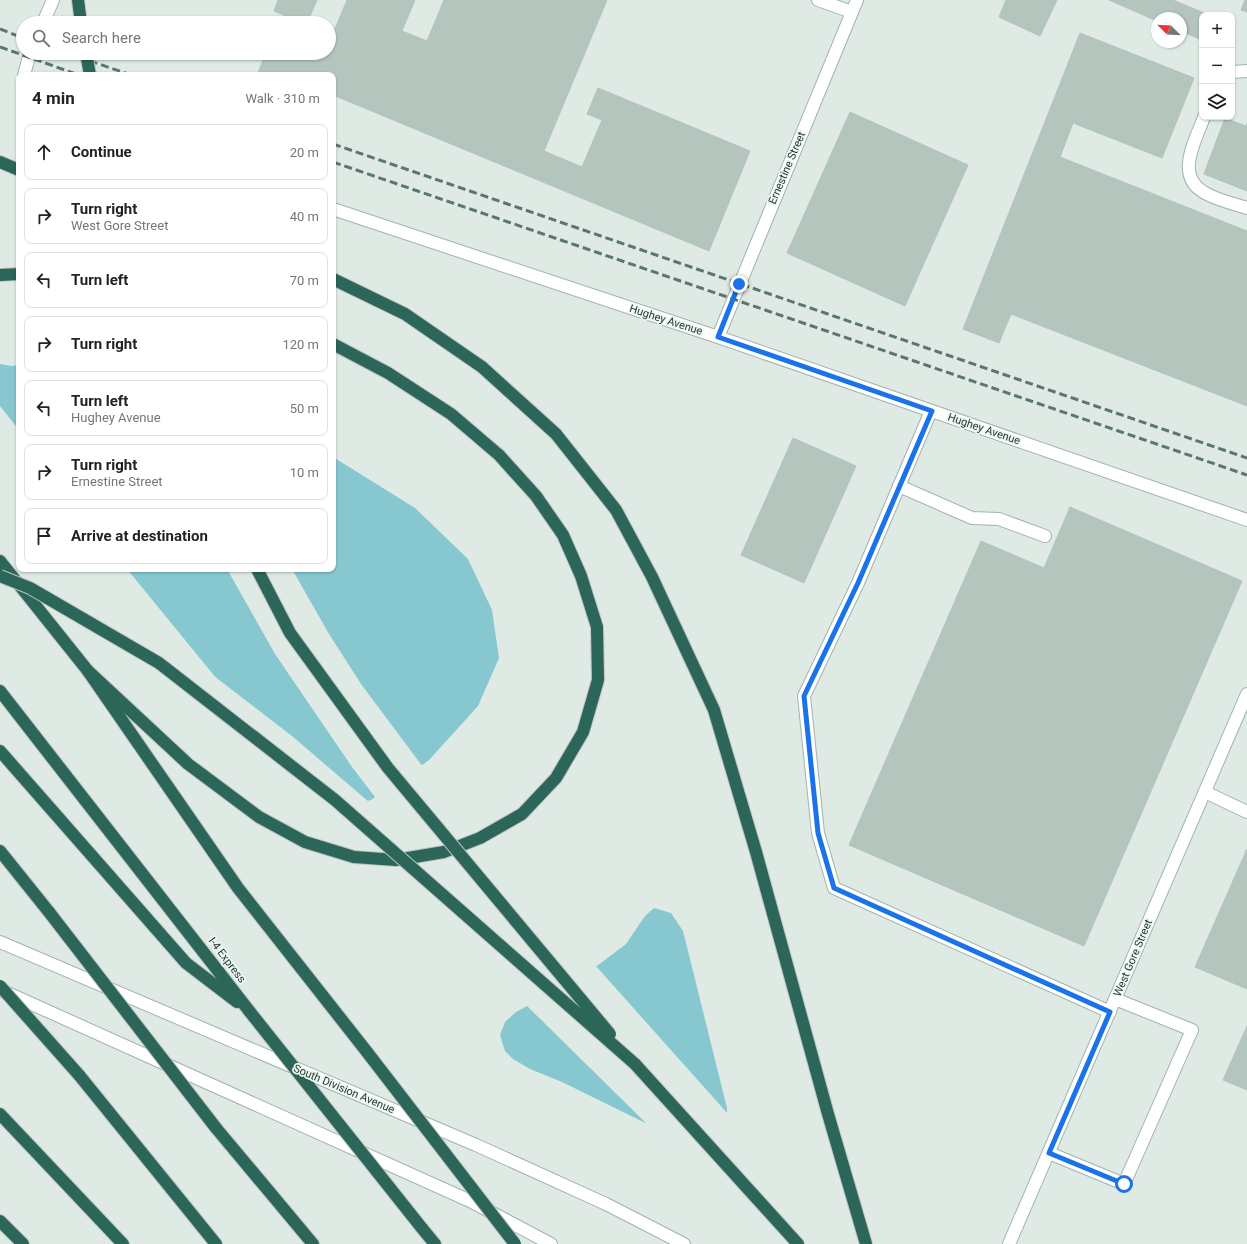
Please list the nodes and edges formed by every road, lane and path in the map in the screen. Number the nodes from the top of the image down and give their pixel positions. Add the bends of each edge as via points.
1 (53, 0) edge
2 (78, 0) edge
3 (818, 0) edge
4 (857, 0) edge
5 (852, 12) junction
6 (46, 16) edge
7 (81, 16) edge
8 (28, 60) edge
9 (87, 60) edge
10 (1247, 71) edge
11 (25, 72) edge
12 (89, 72) edge
13 (1235, 72) edge
14 (1203, 120) edge
15 (0, 162) edge
16 (16, 169) edge
17 (1247, 208) edge
18 (336, 210) edge
19 (16, 274) edge
20 (0, 275) edge
21 (336, 280) edge
22 (718, 337) junction
23 (336, 346) edge
24 (932, 411) junction
25 (899, 486) junction
26 (1247, 520) edge
27 (1045, 536) dead end
28 (0, 561) edge
29 (259, 572) edge
30 (0, 576) edge
31 (88, 671) junction
32 (0, 691) edge
33 (1247, 694) edge
34 (0, 751) edge
35 (1205, 792) junction
36 (1247, 812) edge
37 (0, 851) edge
38 (0, 942) edge
39 (0, 986) edge
40 (0, 989) edge
41 (1116, 999) junction
42 (250, 1012) junction
43 (1110, 1012) junction
44 (635, 1064) junction
45 (0, 1114) edge
46 (1049, 1153) junction
47 (0, 1221) edge
48 (22, 1244) edge
49 (123, 1244) edge
50 (216, 1244) edge
51 (312, 1244) edge
52 (435, 1244) edge
53 (515, 1244) edge
54 (551, 1244) edge
55 (684, 1244) edge
56 (798, 1244) edge
57 (866, 1244) edge
58 (1010, 1244) edge

1 - 6 street
2 - 7 highway
3 - 5 street
4 - 5 street, Ernestine Street
5 - 22 street, Ernestine Street
8 - 11 street
9 - 12 highway, bridge
10 - 13 street
14 - 17 street via 1190,155 1188,174 1195,187 1208,195
15 - 16 highway
18 - 22 street, Hughey Avenue
19 - 20 highway
21 - 57 highway via 405,314 482,367 556,434 616,510 652,577 714,710
22 - 24 street, Hughey Avenue
23 - 31 highway via 388,373 451,414 499,455 536,496 563,535 581,576 597,627 598,680 583,732 556,778 522,814 480,838 444,852 396,860 354,857 305,842 259,817 188,764
24 - 25 street
24 - 26 street, Hughey Avenue
25 - 27 street via 972,518 999,519
25 - 43 street via 858,583 804,696 818,833 834,888
28 - 31 highway
29 - 44 highway, bridge via 290,632 388,768
30 - 44 highway, bridge via 30,588 159,663 335,800
31 - 53 highway, bridge via 238,888
32 - 42 highway, I-4 Express
33 - 35 street, West Gore Street
34 - 42 highway via 186,963
35 - 36 street
35 - 41 street, West Gore Street
37 - 51 highway, bridge via 216,1128
38 - 55 street, South Division Avenue via 483,1148 606,1204
39 - 50 highway, bridge via 79,1074
40 - 54 street via 470,1201
41 - 43 street, West Gore Street
41 - 46 street via 1192,1030 1124,1184
42 - 52 highway, I-4 Express, bridge
43 - 46 street, West Gore Street
44 - 56 highway
45 - 49 highway
46 - 58 street, West Gore Street
47 - 48 highway

